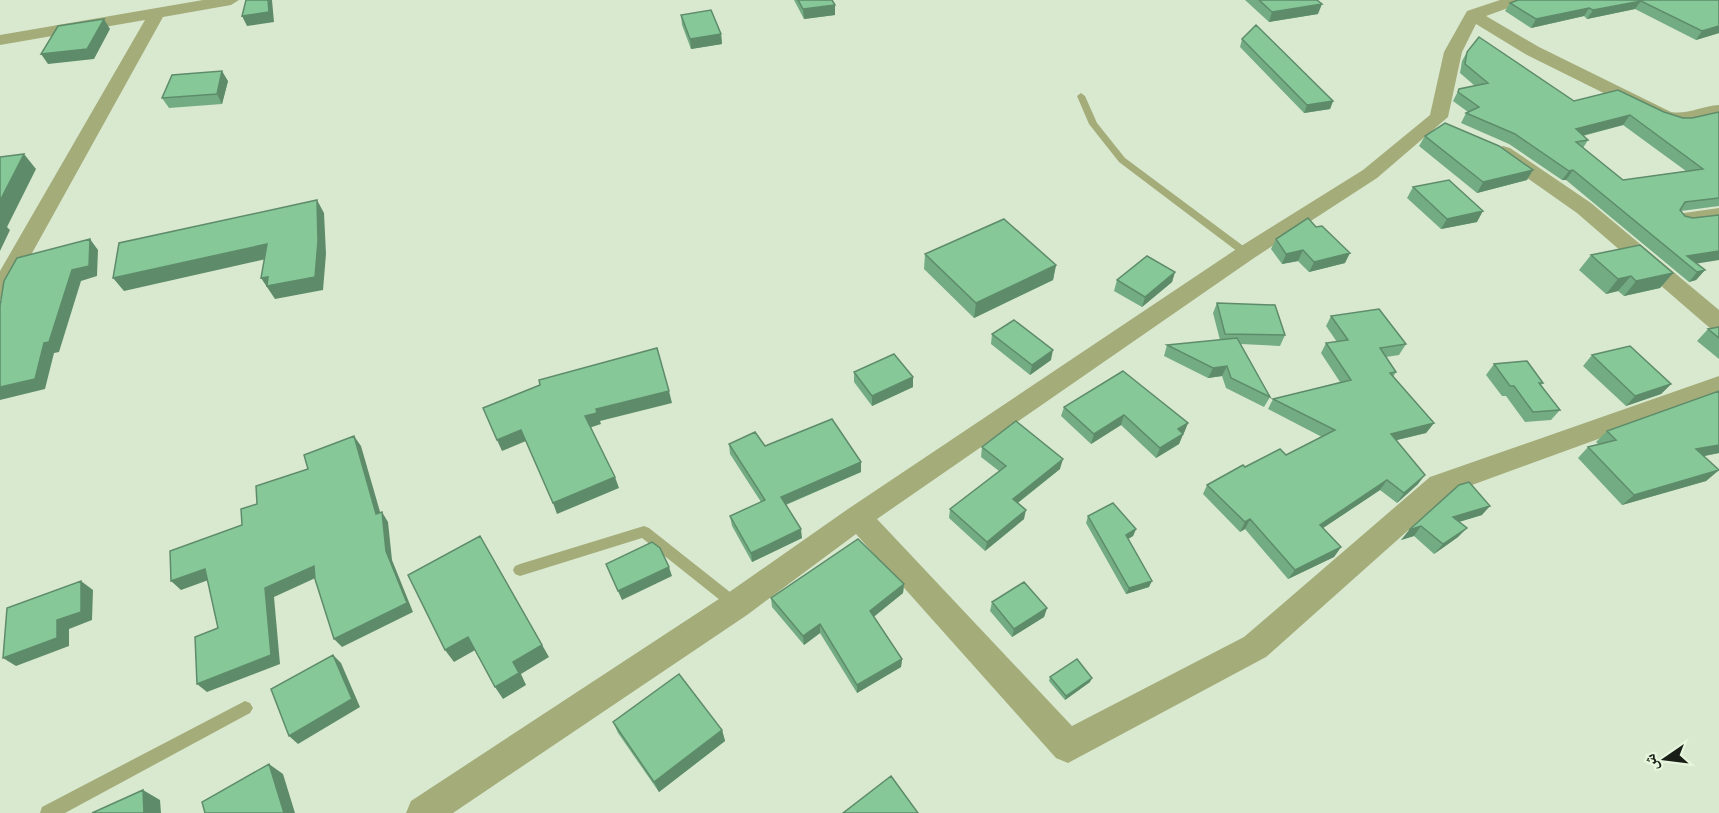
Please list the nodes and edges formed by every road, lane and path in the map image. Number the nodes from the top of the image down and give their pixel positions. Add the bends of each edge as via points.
1 (231, 0) edge
2 (1516, 0) edge
3 (157, 13) junction
4 (1473, 15) junction
5 (0, 40) edge
6 (1081, 96) dead end
7 (1719, 111) edge
8 (1482, 142) edge
9 (1719, 215) edge
10 (1685, 219) edge
11 (1246, 253) junction
12 (0, 291) edge
13 (1719, 323) edge
14 (1719, 385) edge
15 (858, 517) junction
16 (520, 570) dead end
17 (736, 605) junction
18 (245, 708) dead end
19 (48, 813) edge
20 (423, 813) edge

1 - 3 street
2 - 4 street
3 - 5 street
3 - 12 street
4 - 7 street via 1533,51 1665,116 1684,120
4 - 11 street via 1453,52 1439,117 1444,125
6 - 11 lane via 1093,124 1122,160
8 - 13 street via 1501,150 1584,208
9 - 10 street
11 - 15 street
14 - 15 street via 1440,485 1254,646 1068,746
15 - 17 street
16 - 17 lane via 644,532
17 - 20 street
18 - 19 lane

